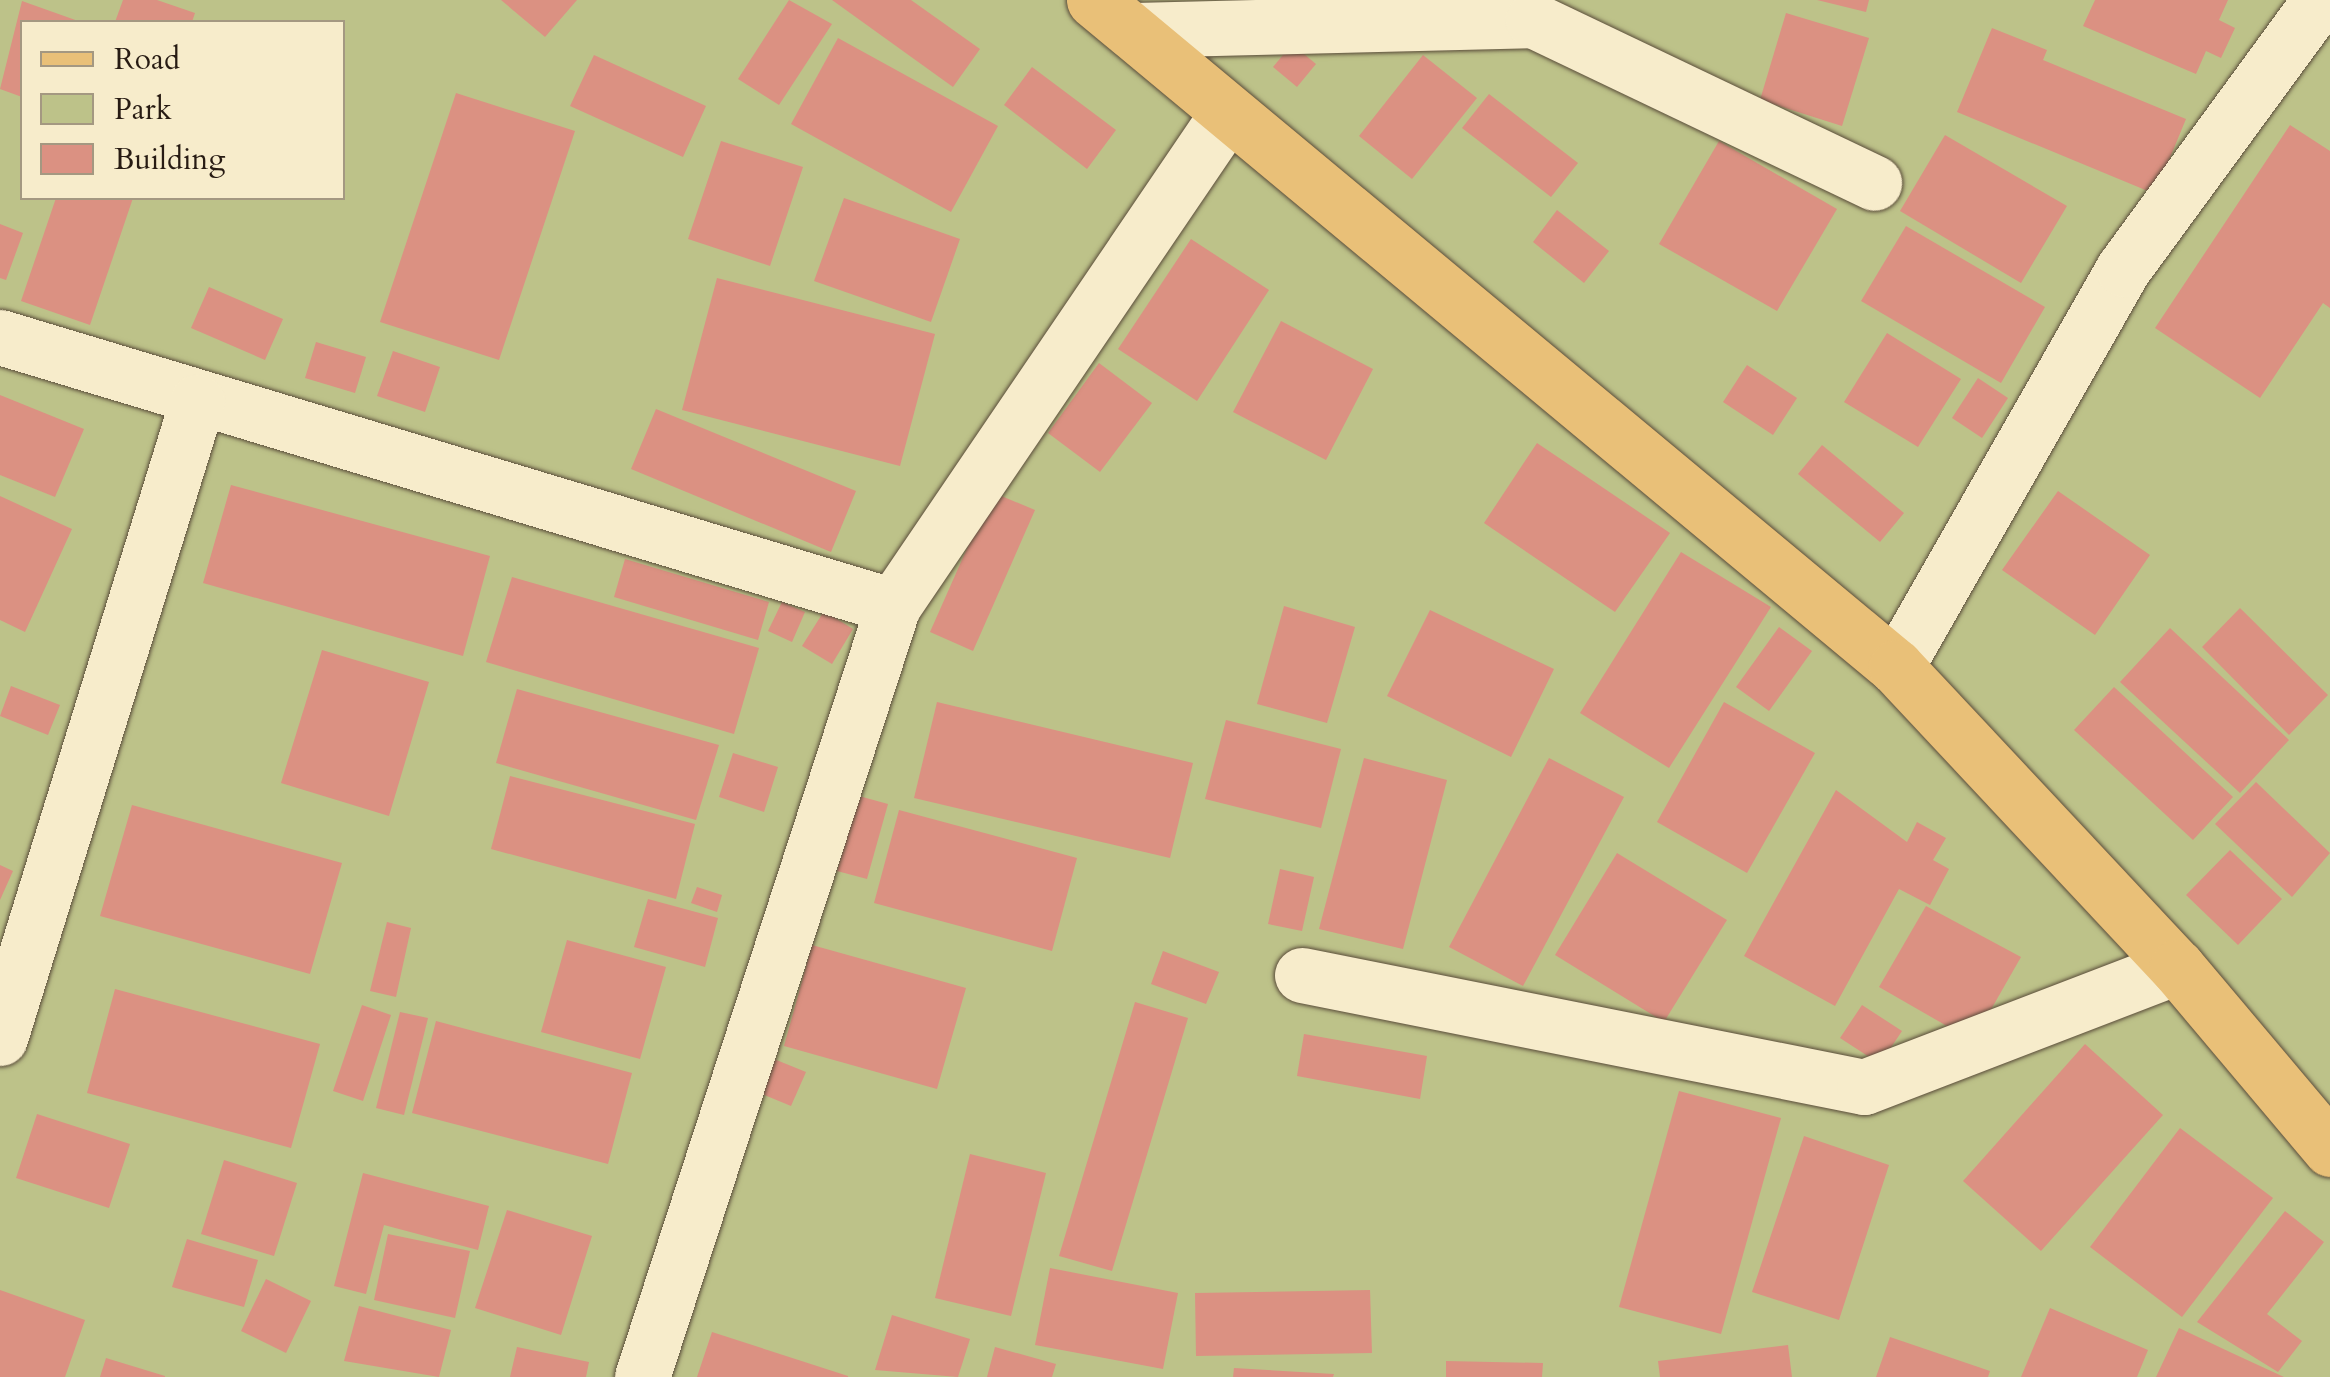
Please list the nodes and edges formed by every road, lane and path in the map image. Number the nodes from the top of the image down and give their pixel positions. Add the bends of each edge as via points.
1 (2320, 0) edge
2 (1536, 10) edge
3 (1113, 15) edge
4 (1225, 117) junction
5 (1874, 183) dead end
6 (0, 337) edge
7 (197, 402) junction
8 (893, 606) junction
9 (1896, 667) junction
10 (2178, 966) junction
11 (1302, 975) dead end
12 (0, 1038) edge
13 (2330, 1149) edge
14 (642, 1377) edge

1 - 9 street via 2124,269
2 - 3 street
2 - 5 street
3 - 4 main road
4 - 8 street
4 - 9 main road
6 - 7 street
7 - 8 street
7 - 12 street
8 - 14 street
9 - 10 main road
10 - 11 street via 1864,1087
10 - 13 main road

